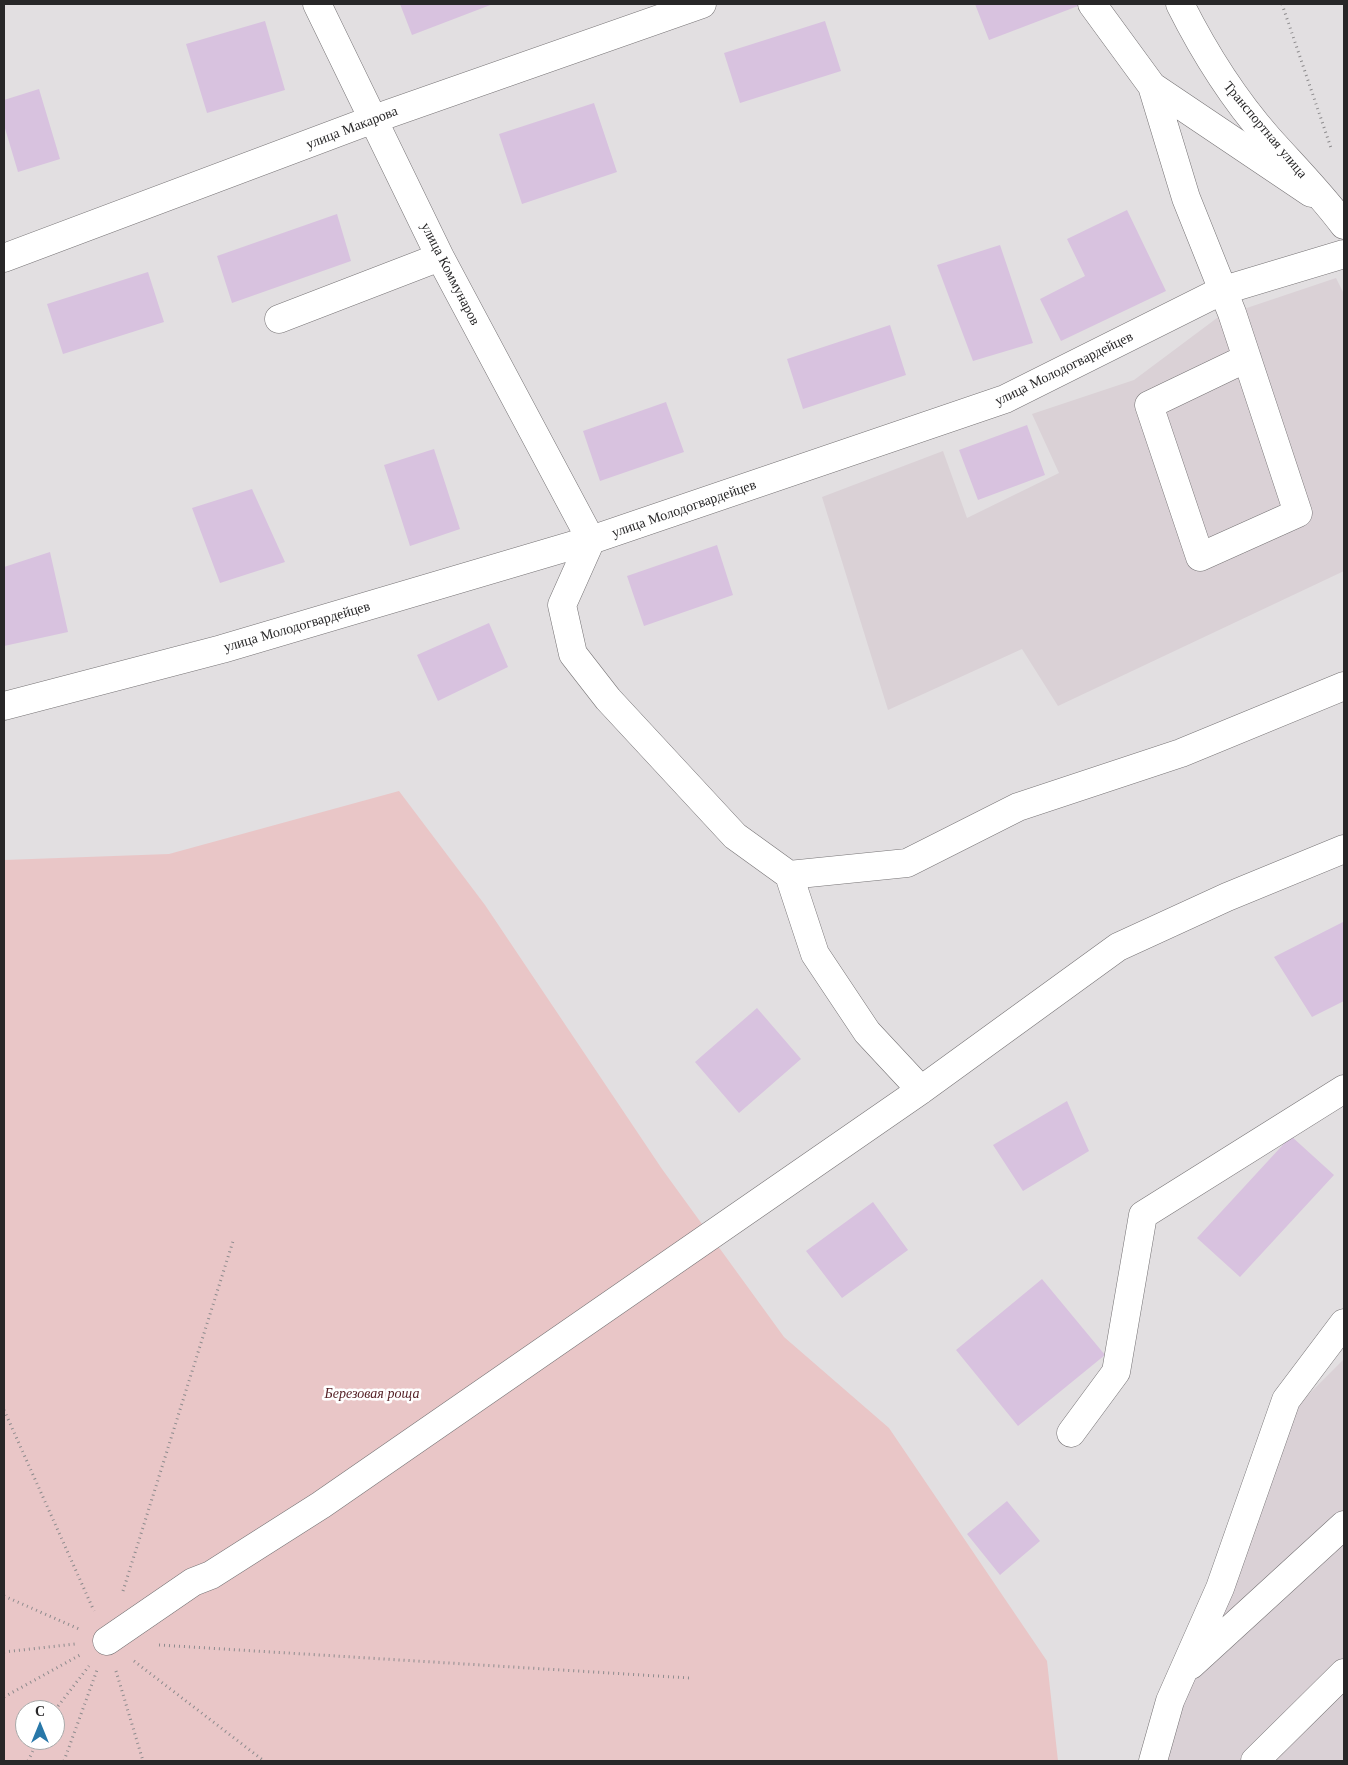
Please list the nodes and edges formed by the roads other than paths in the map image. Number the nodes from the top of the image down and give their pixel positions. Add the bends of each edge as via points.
1 (317, 4) edge
2 (702, 4) edge
3 (1092, 4) edge
4 (1180, 4) edge
5 (1152, 86) junction
6 (374, 119) junction
7 (1336, 214) edge
8 (1344, 254) edge
9 (440, 257) junction
10 (4, 258) edge
11 (1222, 291) junction
12 (279, 319) dead end
13 (1247, 358) junction
14 (592, 540) junction
15 (1344, 686) edge
16 (4, 706) edge
17 (1344, 849) edge
18 (789, 875) junction
19 (1344, 1089) edge
20 (921, 1090) junction
21 (1344, 1322) edge
22 (1071, 1433) dead end
23 (1344, 1524) edge
24 (107, 1641) road end
25 (1182, 1673) junction
26 (1344, 1673) edge
27 (1153, 1761) edge
28 (1255, 1761) edge

1 - 6 street, улица Коммунаров
2 - 6 street, улица Макарова
3 - 5 street
4 - 7 street, Транспортная улица via 1225,83 1267,137
5 - 7 street
5 - 11 street via 1186,198
6 - 9 street, улица Коммунаров
6 - 10 street, улица Макарова
8 - 11 street, улица Молодогвардейцев
9 - 12 street
9 - 14 street, улица Коммунаров
11 - 13 street
11 - 14 street, улица Молодогвардейцев via 1005,399
13 - 13 street via 1149,405 1200,557 1298,513
14 - 16 street, улица Молодогвардейцев via 222,649
14 - 18 street via 562,604 573,654 608,699 735,836
15 - 18 street via 1181,753 1018,807 907,863
17 - 20 street via 1227,897 1118,947
18 - 20 street via 815,954 867,1032
19 - 22 street via 1143,1215 1116,1372
20 - 24 street via 321,1504 211,1574 193,1582
21 - 25 street via 1286,1400 1220,1588
23 - 25 street
25 - 27 street via 1170,1701
26 - 28 street

